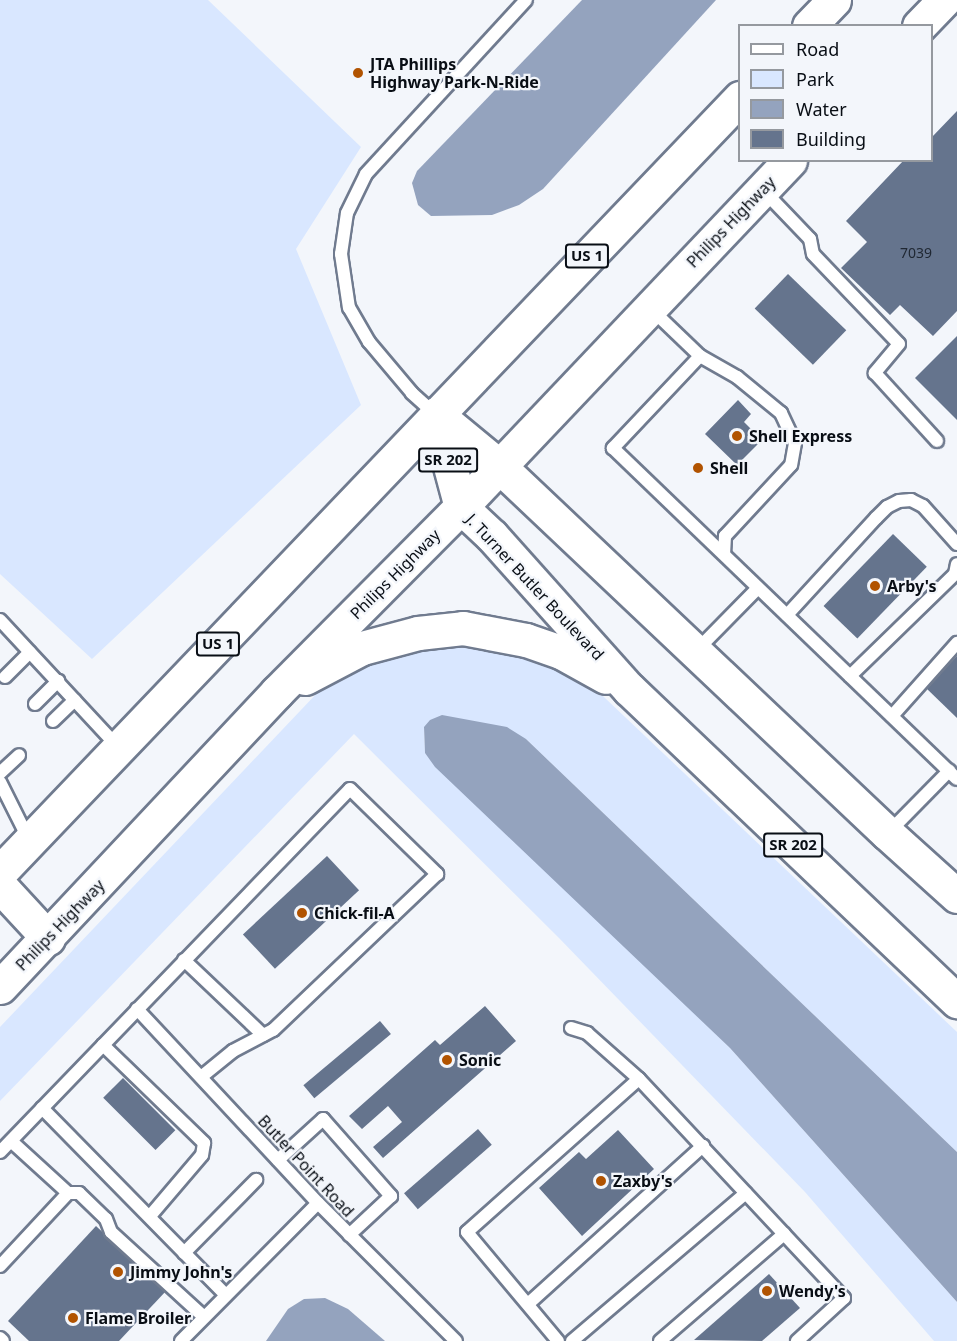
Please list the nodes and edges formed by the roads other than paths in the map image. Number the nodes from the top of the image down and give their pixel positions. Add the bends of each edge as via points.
1 (526, 0) edge
2 (834, 0) edge
3 (944, 0) edge
4 (811, 24) edge
5 (922, 24) edge
6 (738, 100) edge
7 (788, 162) edge
8 (762, 189) junction
9 (649, 307) junction
10 (700, 356) junction
11 (435, 414) junction
12 (938, 441) dead end
13 (499, 466) junction
14 (461, 507) junction
15 (957, 544) edge
16 (724, 554) junction
17 (957, 564) edge
18 (758, 588) junction
19 (787, 615) junction
20 (0, 620) edge
21 (957, 643) edge
22 (30, 652) junction
23 (694, 652) junction
24 (850, 676) junction
25 (5, 677) dead end
26 (57, 681) junction
27 (629, 689) junction
28 (277, 692) junction
29 (75, 700) junction
30 (34, 704) dead end
31 (892, 716) junction
32 (53, 721) dead end
33 (119, 747) junction
34 (19, 755) dead end
35 (0, 773) edge
36 (953, 775) edge
37 (0, 782) edge
38 (887, 833) junction
39 (30, 841) junction
40 (0, 872) edge
41 (0, 886) edge
42 (957, 896) edge
43 (48, 938) junction
44 (184, 960) junction
45 (0, 987) edge
46 (957, 1002) edge
47 (137, 1009) junction
48 (571, 1028) dead end
49 (263, 1035) junction
50 (103, 1045) junction
51 (201, 1077) junction
52 (639, 1079) junction
53 (42, 1108) junction
54 (11, 1141) junction
55 (703, 1146) junction
56 (0, 1152) edge
57 (278, 1160) junction
58 (256, 1180) dead end
59 (68, 1193) junction
60 (746, 1193) junction
61 (318, 1203) junction
62 (150, 1216) junction
63 (784, 1234) junction
64 (349, 1235) junction
65 (184, 1253) junction
66 (0, 1266) edge
67 (226, 1295) junction
68 (528, 1304) junction
69 (204, 1317) junction
70 (0, 1338) edge
71 (3, 1341) edge
72 (181, 1341) edge
73 (456, 1341) edge
74 (558, 1341) edge
75 (572, 1341) edge
76 (660, 1341) edge
77 (797, 1341) edge

1 - 11 lane via 366,174 347,213 341,254 349,308 369,342
2 - 4 main road
3 - 5 main road
6 - 11 main road, US 1
7 - 8 main road, Philips Highway
8 - 9 main road, Philips Highway
8 - 12 lane via 810,239 813,254 899,344 875,373
9 - 10 lane
9 - 13 main road, Philips Highway
10 - 16 lane via 737,377 781,413 795,443 791,465 725,536
10 - 16 lane via 613,448
11 - 13 main road, SR 202
11 - 14 main road, J. Turner Butler Boulevard / SR 202
11 - 33 main road, US 1
13 - 14 main road, Philips Highway
13 - 23 main road, SR 202
14 - 27 main road, J. Turner Butler Boulevard / SR 202 via 492,536
14 - 28 main road, Philips Highway
15 - 19 lane via 923,506 911,500 899,501 876,518
16 - 18 lane
17 - 24 lane via 955,574
18 - 19 lane
18 - 23 lane
19 - 24 lane
20 - 22 lane
21 - 31 lane
22 - 25 lane
22 - 26 lane
23 - 38 main road, SR 202
24 - 31 lane
26 - 29 lane
26 - 30 lane
27 - 28 main road via 561,652 526,640 463,628 418,633 362,648
27 - 46 main road, J. Turner Butler Boulevard / SR 202
28 - 43 main road, Philips Highway
29 - 32 lane
29 - 33 lane
31 - 36 lane
33 - 39 main road, US 1
34 - 35 lane
36 - 38 lane
37 - 39 lane
38 - 42 main road, SR 202
39 - 40 main road, US 1
41 - 43 main road
43 - 45 main road, Philips Highway
44 - 47 lane
44 - 49 lane
44 - 49 lane via 350,789 437,874 273,1030
47 - 50 lane
47 - 51 lane, Butler Point Road
48 - 52 lane via 587,1033
49 - 51 lane via 233,1051
50 - 53 lane
50 - 62 lane via 204,1143 202,1155
51 - 57 lane, Butler Point Road
52 - 55 lane
52 - 68 lane via 467,1232
53 - 54 lane
53 - 62 lane
54 - 56 lane
54 - 59 lane
55 - 60 lane
55 - 68 lane
57 - 61 lane, Butler Point Road
57 - 64 lane via 322,1119 391,1196
58 - 65 lane
59 - 66 lane
59 - 69 lane via 79,1194 106,1219 111,1232
60 - 63 lane
60 - 75 lane
61 - 64 lane, Butler Point Road
61 - 67 lane
62 - 65 lane
63 - 76 lane
63 - 77 lane via 844,1298
64 - 73 lane, Butler Point Road
65 - 67 lane
67 - 69 lane
68 - 74 lane
69 - 72 lane
70 - 71 lane

